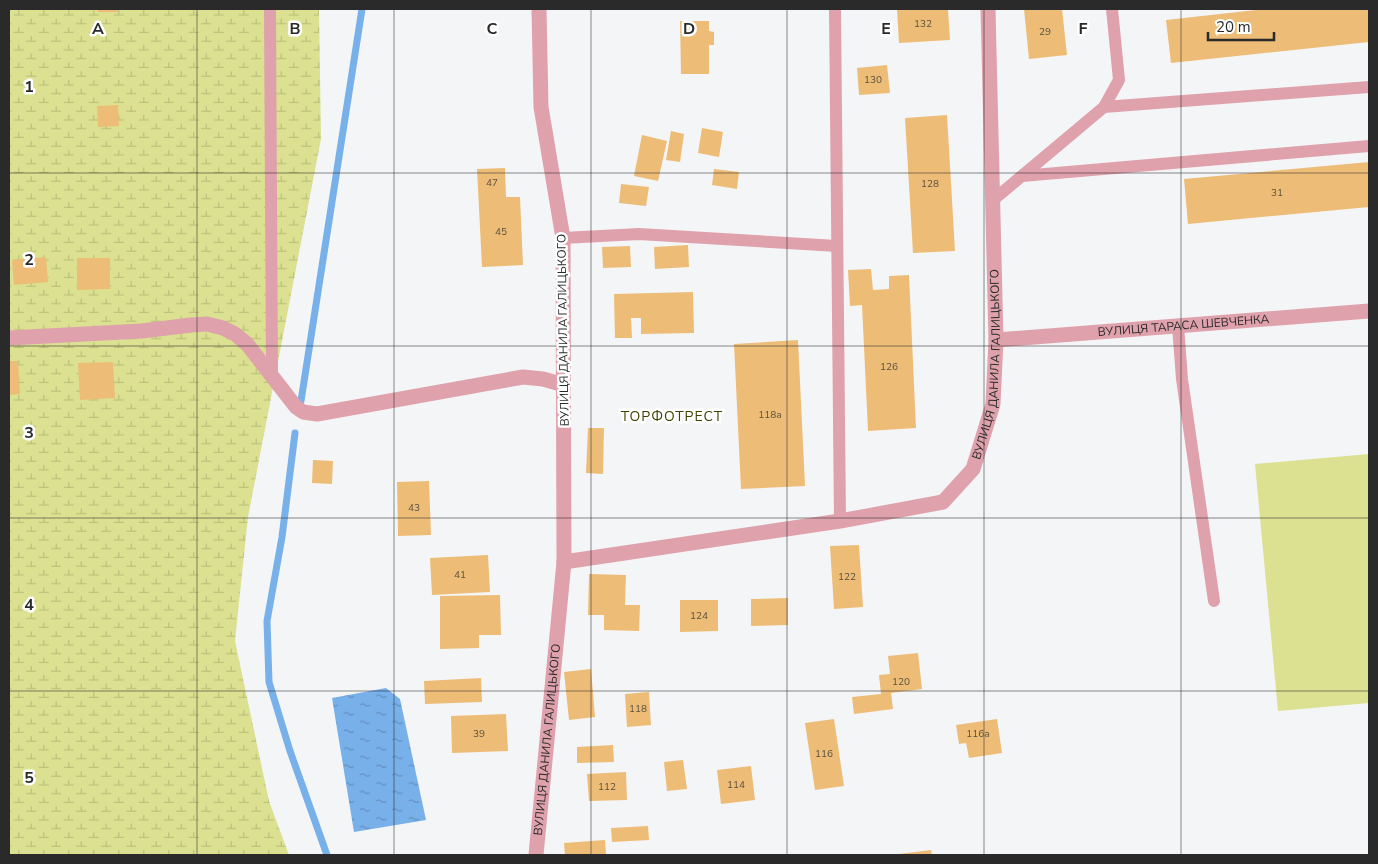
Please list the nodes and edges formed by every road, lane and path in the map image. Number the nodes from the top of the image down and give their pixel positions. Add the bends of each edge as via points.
1 (270, 9) edge
2 (539, 9) edge
3 (835, 9) edge
4 (988, 9) edge
5 (1112, 9) edge
6 (1369, 87) edge
7 (1104, 107) junction
8 (1369, 146) edge
9 (1022, 176) junction
10 (992, 201) junction
11 (563, 238) junction
12 (837, 246) junction
13 (1369, 311) edge
14 (1178, 326) junction
15 (9, 338) edge
16 (996, 340) junction
17 (272, 378) junction
18 (564, 385) junction
19 (840, 520) junction
20 (564, 562) junction
21 (1214, 601) dead end
22 (536, 855) edge

1 - 17 lane
2 - 11 street, ВУЛИЦЯ ДАНИЛА ГАЛИЦЬКОГО via 541,107
3 - 12 lane
4 - 10 street, ВУЛИЦЯ ДАНИЛА ГАЛИЦЬКОГО
5 - 7 lane via 1119,80
6 - 7 lane
7 - 9 lane
8 - 9 lane
9 - 10 lane
10 - 16 street, ВУЛИЦЯ ДАНИЛА ГАЛИЦЬКОГО
11 - 12 lane via 639,234
11 - 18 street, ВУЛИЦЯ ДАНИЛА ГАЛИЦЬКОГО
12 - 19 lane
13 - 14 street, ВУЛИЦЯ ТАРАСА ШЕВЧЕНКА
14 - 16 street, ВУЛИЦЯ ТАРАСА ШЕВЧЕНКА
14 - 21 lane via 1182,379
15 - 17 street via 207,324 235,334 247,344
16 - 19 street, ВУЛИЦЯ ДАНИЛА ГАЛИЦЬКОГО via 993,404 973,469 943,502
17 - 18 street via 296,407 303,412 317,414 523,377
18 - 20 street, ВУЛИЦЯ ДАНИЛА ГАЛИЦЬКОГО
19 - 20 street, ВУЛИЦЯ ДАНИЛА ГАЛИЦЬКОГО
20 - 22 street, ВУЛИЦЯ ДАНИЛА ГАЛИЦЬКОГО

